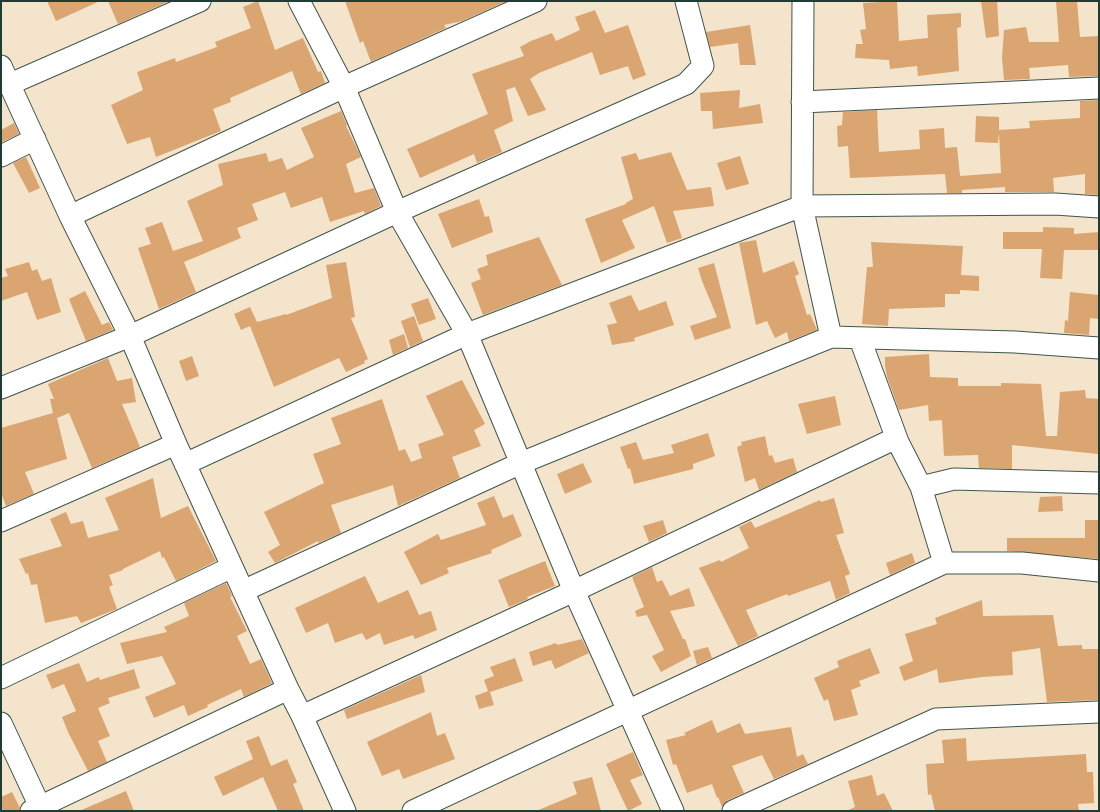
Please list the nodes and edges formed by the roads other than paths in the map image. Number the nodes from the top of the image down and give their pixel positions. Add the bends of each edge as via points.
1 (200, 1) edge
2 (299, 1) edge
3 (536, 1) edge
4 (686, 1) edge
5 (803, 1) edge
6 (5, 75) edge
7 (344, 87) junction
8 (1099, 88) edge
9 (802, 102) junction
10 (35, 139) junction
11 (1, 156) edge
12 (802, 206) junction
13 (1099, 207) edge
14 (397, 212) junction
15 (70, 216) junction
16 (467, 334) junction
17 (130, 336) junction
18 (831, 338) junction
19 (860, 339) junction
20 (1099, 348) edge
21 (1, 388) edge
22 (896, 438) junction
23 (176, 444) junction
24 (521, 463) junction
25 (185, 464) junction
26 (1099, 483) edge
27 (921, 487) junction
28 (1, 521) edge
29 (944, 563) junction
30 (232, 567) junction
31 (1099, 571) edge
32 (243, 591) junction
33 (574, 591) junction
34 (1, 678) edge
35 (288, 689) junction
36 (627, 712) junction
37 (1099, 712) edge
38 (302, 716) junction
39 (1, 723) edge
40 (38, 810) edge
41 (344, 811) edge
42 (413, 811) edge
43 (673, 811) edge
44 (733, 811) edge

1 - 6 street
2 - 7 street
3 - 7 street
4 - 14 street via 703,66 686,84
5 - 9 street
6 - 10 street
7 - 14 street
7 - 15 street
8 - 9 street
9 - 12 street
10 - 11 street
10 - 15 street
12 - 13 street via 1055,204
12 - 16 street
12 - 18 street
14 - 16 street
14 - 17 street
15 - 17 street
16 - 24 street
16 - 25 street
17 - 21 street
17 - 23 street
18 - 19 street
18 - 24 street
19 - 20 street via 1015,342
19 - 22 street
22 - 27 street
22 - 33 street
23 - 25 street
23 - 28 street
24 - 32 street
24 - 33 street
25 - 30 street
26 - 27 street via 954,479
27 - 29 street
29 - 31 street via 1022,563
29 - 36 street
30 - 32 street
30 - 34 street
32 - 35 street
33 - 36 street
33 - 38 street
35 - 38 street
35 - 40 street
36 - 42 street
36 - 43 street
37 - 44 street via 936,719
38 - 41 street
39 - 40 street

